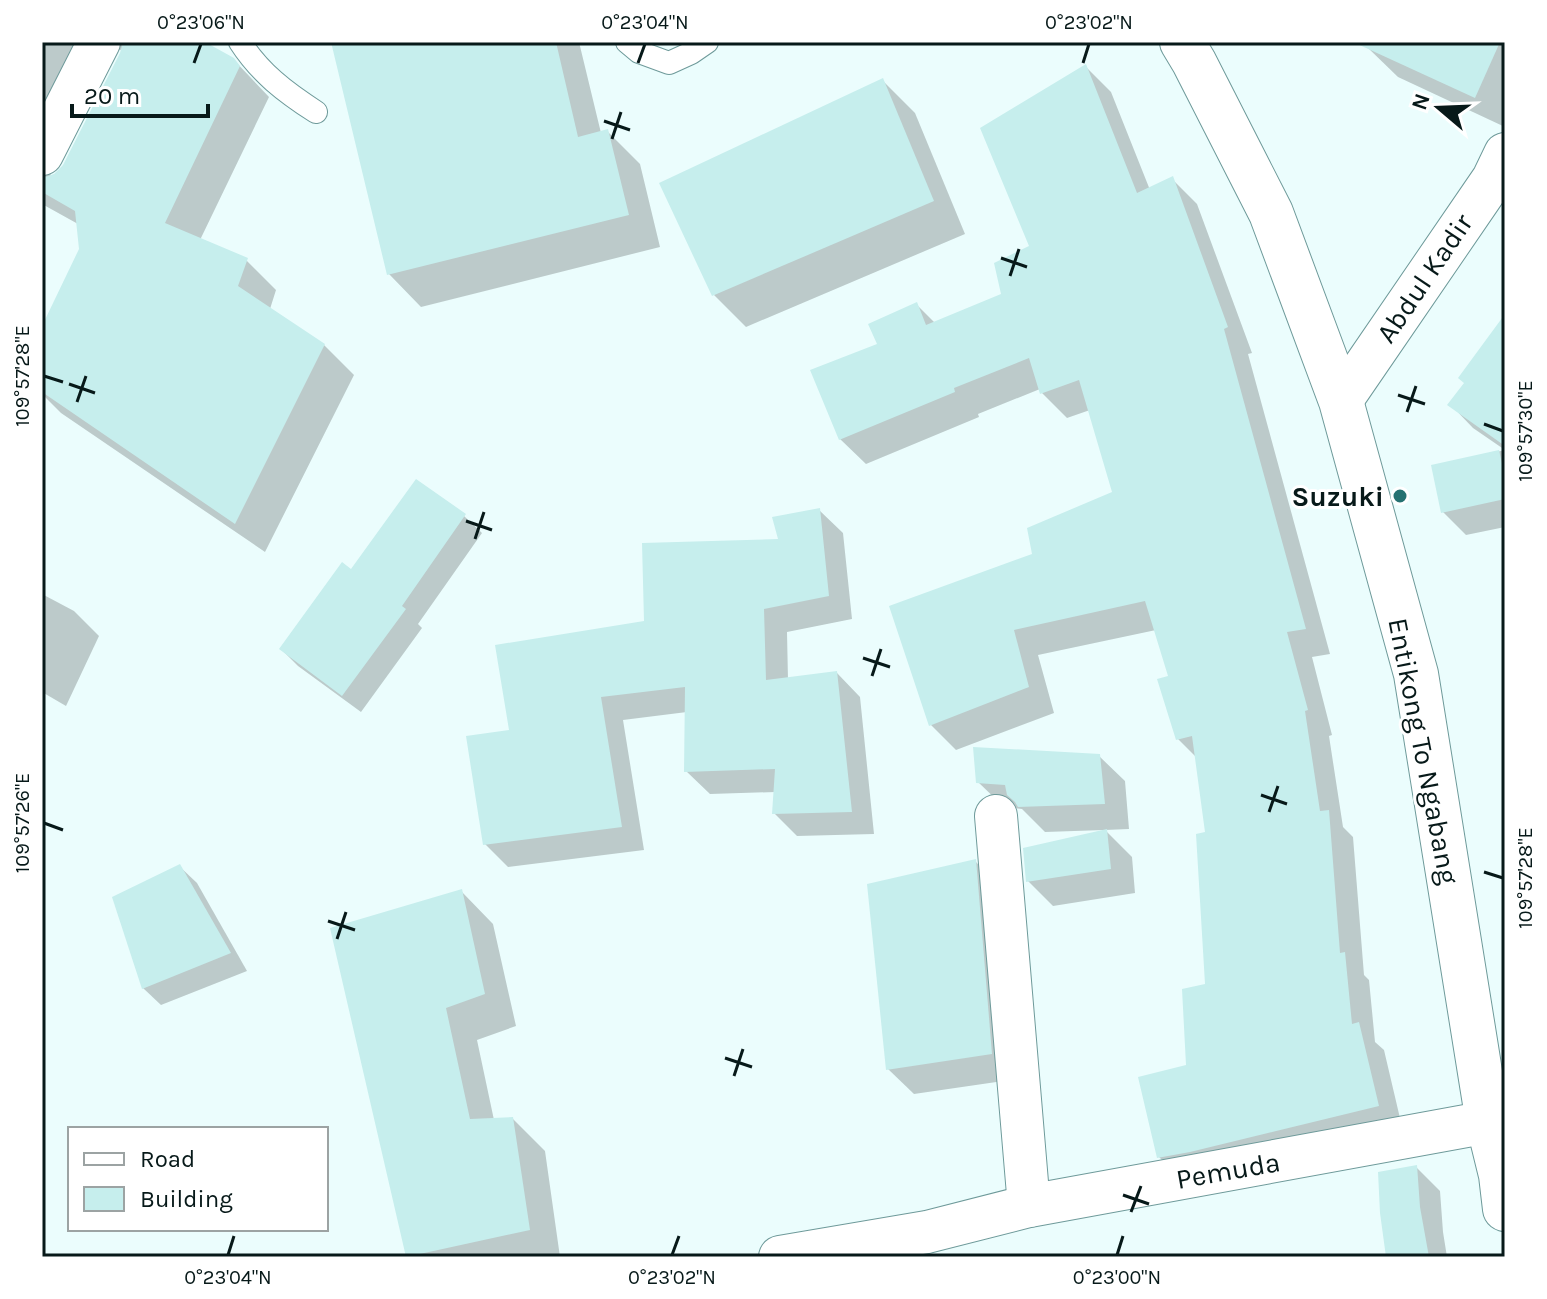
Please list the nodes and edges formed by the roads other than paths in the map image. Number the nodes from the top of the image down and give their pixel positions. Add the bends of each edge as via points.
1 (99, 42) edge
2 (240, 42) edge
3 (627, 42) edge
4 (707, 42) edge
5 (1182, 42) edge
6 (316, 112) dead end
7 (42, 154) edge
8 (1501, 174) edge
9 (1341, 401) junction
10 (996, 816) dead end
11 (1488, 1122) junction
12 (1504, 1186) edge
13 (1029, 1206) junction
14 (833, 1252) edge
15 (780, 1257) edge

1 - 7 street
2 - 6 lane via 284,92
3 - 4 lane via 669,63
5 - 9 highway, Entikong To Ngabang via 1271,213
8 - 9 street, Abdul Kadir
9 - 11 highway, Entikong To Ngabang via 1416,674
10 - 13 street
11 - 12 highway, Entikong To Ngabang
11 - 13 street, Pemuda
13 - 14 street, Pemuda
14 - 15 street, Pemuda

